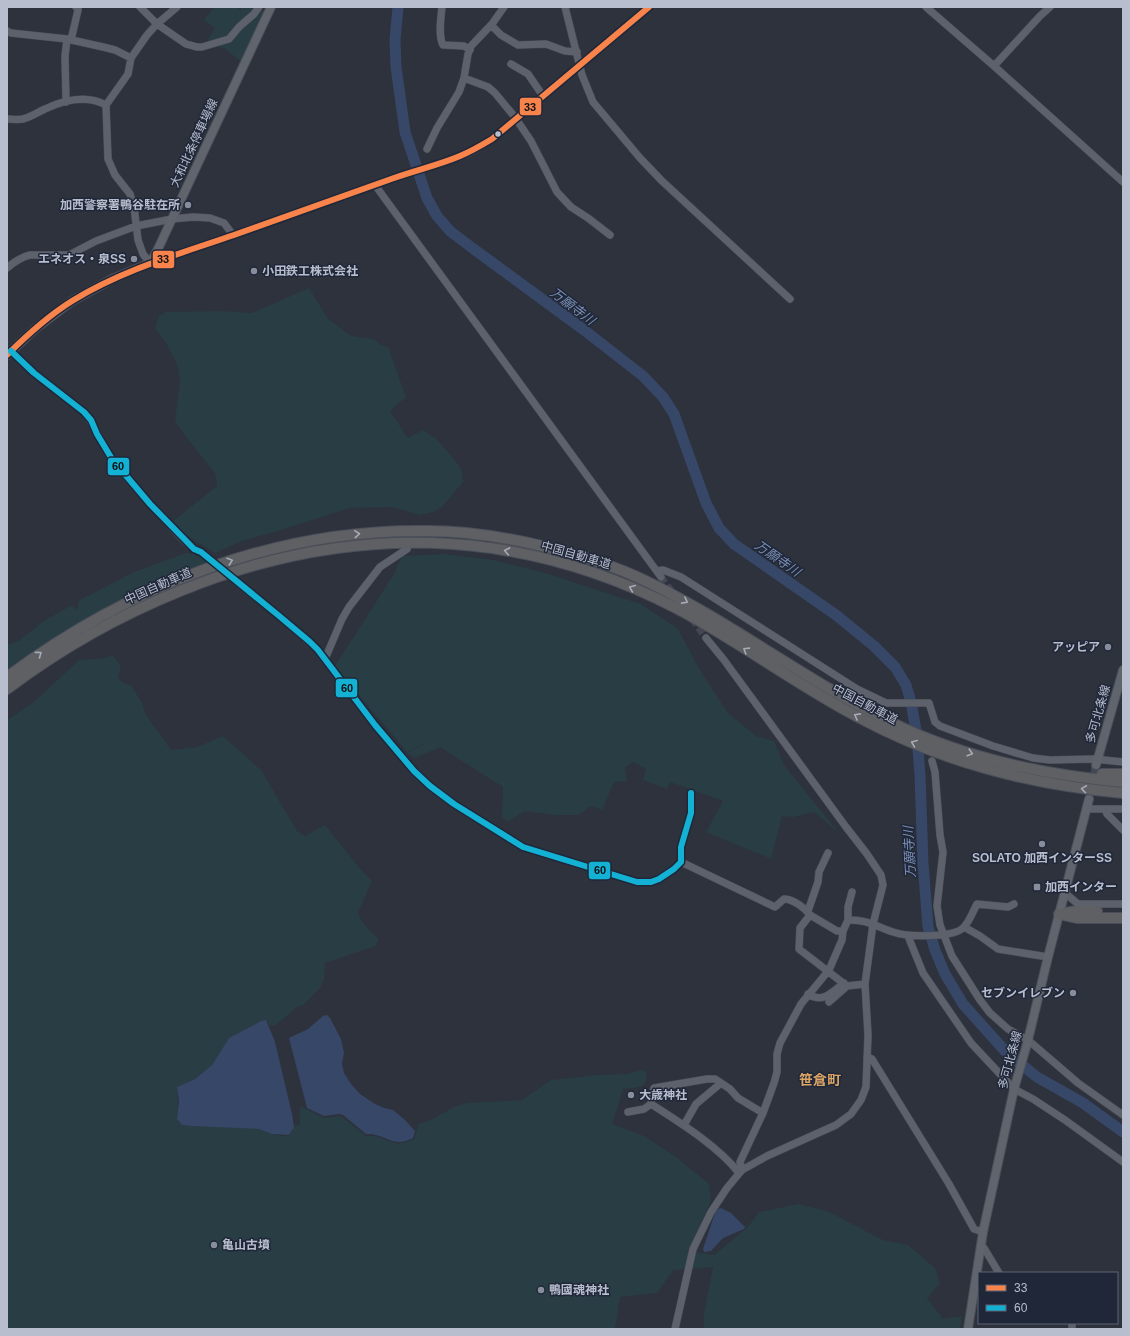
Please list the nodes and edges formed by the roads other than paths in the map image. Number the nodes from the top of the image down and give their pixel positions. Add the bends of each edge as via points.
1 (76, 7) edge
2 (140, 7) edge
3 (177, 7) edge
4 (259, 7) edge
5 (270, 7) edge
6 (442, 7) edge
7 (504, 7) edge
8 (565, 7) edge
9 (649, 7) edge
10 (926, 7) edge
11 (1050, 7) edge
12 (157, 24) junction
13 (491, 25) junction
14 (7, 31) edge
15 (69, 40) junction
16 (470, 50) junction
17 (577, 52) junction
18 (131, 58) junction
19 (511, 64) dead end
20 (580, 65) junction
21 (994, 66) junction
22 (464, 78) junction
23 (543, 96) junction
24 (66, 102) junction
25 (106, 105) junction
26 (7, 119) edge
27 (516, 120) junction
28 (427, 149) dead end
29 (1123, 182) edge
30 (375, 185) junction
31 (172, 219) junction
32 (136, 226) junction
33 (233, 235) junction
34 (610, 235) dead end
35 (150, 263) junction
36 (7, 268) edge
37 (790, 298) dead end
38 (9, 353) edge
39 (407, 549) dead end
40 (201, 552) tunnel mouth
41 (238, 583) tunnel mouth
42 (706, 638) tunnel mouth
43 (325, 659) junction
44 (1123, 670) edge
45 (7, 677) edge
46 (7, 690) edge
47 (934, 756) junction
48 (1097, 762) junction
49 (1123, 762) edge
50 (1008, 765) junction
51 (1123, 774) edge
52 (1123, 782) edge
53 (691, 793) dead end
54 (1123, 793) edge
55 (1088, 803) joint
56 (1105, 809) junction
57 (1123, 809) edge
58 (1123, 830) edge
59 (828, 853) dead end
60 (681, 862) junction
61 (852, 892) dead end
62 (1064, 893) junction
63 (1014, 904) dead end
64 (1123, 904) edge
65 (1123, 911) edge
66 (809, 913) junction
67 (1059, 914) junction
68 (1123, 918) edge
69 (848, 920) junction
70 (873, 924) junction
71 (964, 927) junction
72 (843, 931) junction
73 (942, 935) junction
74 (911, 936) junction
75 (1048, 957) junction
76 (829, 970) junction
77 (845, 984) junction
78 (865, 984) junction
79 (808, 994) junction
80 (829, 1002) dead end
81 (1028, 1042) junction
82 (867, 1057) junction
83 (721, 1083) junction
84 (1015, 1086) junction
85 (651, 1104) junction
86 (628, 1112) dead end
87 (763, 1113) junction
88 (1123, 1115) edge
89 (684, 1125) junction
90 (1123, 1162) edge
91 (741, 1171) junction
92 (983, 1232) junction
93 (981, 1246) junction
94 (998, 1272) edge
95 (675, 1329) edge
96 (968, 1329) edge

1 - 15 street via 78,10
2 - 12 street
3 - 12 street
4 - 12 street via 229,39 202,47 186,44
5 - 31 main road, 大和北条停車場線
6 - 16 street via 441,42 443,45 464,46
7 - 13 street
8 - 17 street
9 - 20 street
10 - 21 street
11 - 21 street
12 - 18 street
13 - 16 street
13 - 17 street via 501,35 518,45 546,44 565,51
14 - 15 street
15 - 18 street via 115,50
15 - 24 street via 65,56
16 - 22 street
17 - 20 street
18 - 25 street via 128,74
19 - 23 street via 528,74
20 - 23 street
20 - 37 street via 593,102 640,158
21 - 29 street
22 - 27 street via 488,87
22 - 28 street via 459,92
23 - 27 street
24 - 25 street via 94,99
24 - 26 street via 50,106 21,120
25 - 32 street via 108,159 115,175 130,194
27 - 30 street via 492,139 459,157
27 - 34 street via 557,192 571,207
30 - 33 street
30 - 48 street via 659,574 663,570 681,577 857,688 886,703 929,704 935,722 940,726 1033,758
31 - 32 street
31 - 33 street via 210,218 224,222
31 - 35 main road, 大和北条停車場線
32 - 35 street via 143,254
32 - 36 street via 96,241 73,254 30,255 18,259
33 - 35 street
35 - 38 main road via 114,278 72,301
38 - 40 street via 84,412 112,459 150,504 194,549
39 - 43 street via 380,567 349,607
41 - 43 street via 278,614
42 - 70 street via 881,875 883,884
43 - 60 street via 414,771 454,804 523,847 637,882 659,879
44 - 48 main road, 多可北条線
45 -> 50 highway, 中国自動車道 via 43,651 105,614 156,589 237,558 352,534 391,531 466,533 564,551 647,581 715,618 827,688 892,723 966,752
47 -> 46 highway, 中国自動車道 via 822,697 711,628 644,593 610,578 560,562 464,544 390,542 353,545 278,558 241,568 200,582 124,616 84,637
54 -> 47 highway, 中国自動車道 via 1051,784
47 - 73 street via 943,852 937,906
48 - 49 street
50 - 51 highway via 1065,772
50 - 52 highway, 中国自動車道 via 1052,774
53 - 60 street via 690,813 681,847
55 - 56 street
55 - 62 main road, 多可北条線
56 - 57 street
56 - 58 street
59 - 66 street via 819,872
60 - 66 street via 775,907 784,899 789,899
61 - 69 street
62 - 64 street via 1078,904
62 - 67 main road, 多可北条線
63 - 71 street via 1008,907 977,904
65 - 67 highway via 1076,911
66 - 72 street via 837,931
66 - 76 street via 800,928 800,949
67 - 68 highway via 1077,918
67 - 75 main road, 多可北条線
69 - 70 street
69 - 72 street
70 - 74 street via 894,933
70 - 78 street
71 - 73 street
71 - 75 street via 998,949
72 - 76 street via 842,940
73 - 74 street
73 - 81 street via 952,956 990,1013
74 - 84 street via 923,973 971,1043
75 - 81 main road, 多可北条線
76 - 77 street
76 - 79 street
77 - 78 street
77 - 79 street via 826,997 815,998
77 - 80 street
78 - 82 street
79 - 87 street via 780,1043 777,1072
81 - 84 main road, 多可北条線
81 - 88 street via 1038,1047 1078,1083
82 - 91 street via 866,1087 861,1100 850,1114 836,1125 767,1156
82 - 92 street via 872,1060 974,1229
83 - 85 street via 715,1079 707,1079 654,1088
83 - 87 street via 738,1098
83 - 89 street via 696,1104
84 - 90 street
84 - 92 main road, 多可北条線
85 - 86 street via 644,1109
85 - 89 street
87 - 91 street via 740,1162
89 - 91 street
91 - 95 street via 723,1192 693,1249
92 - 93 main road, 多可北条線
93 - 94 street
93 - 96 main road, 多可北条線

